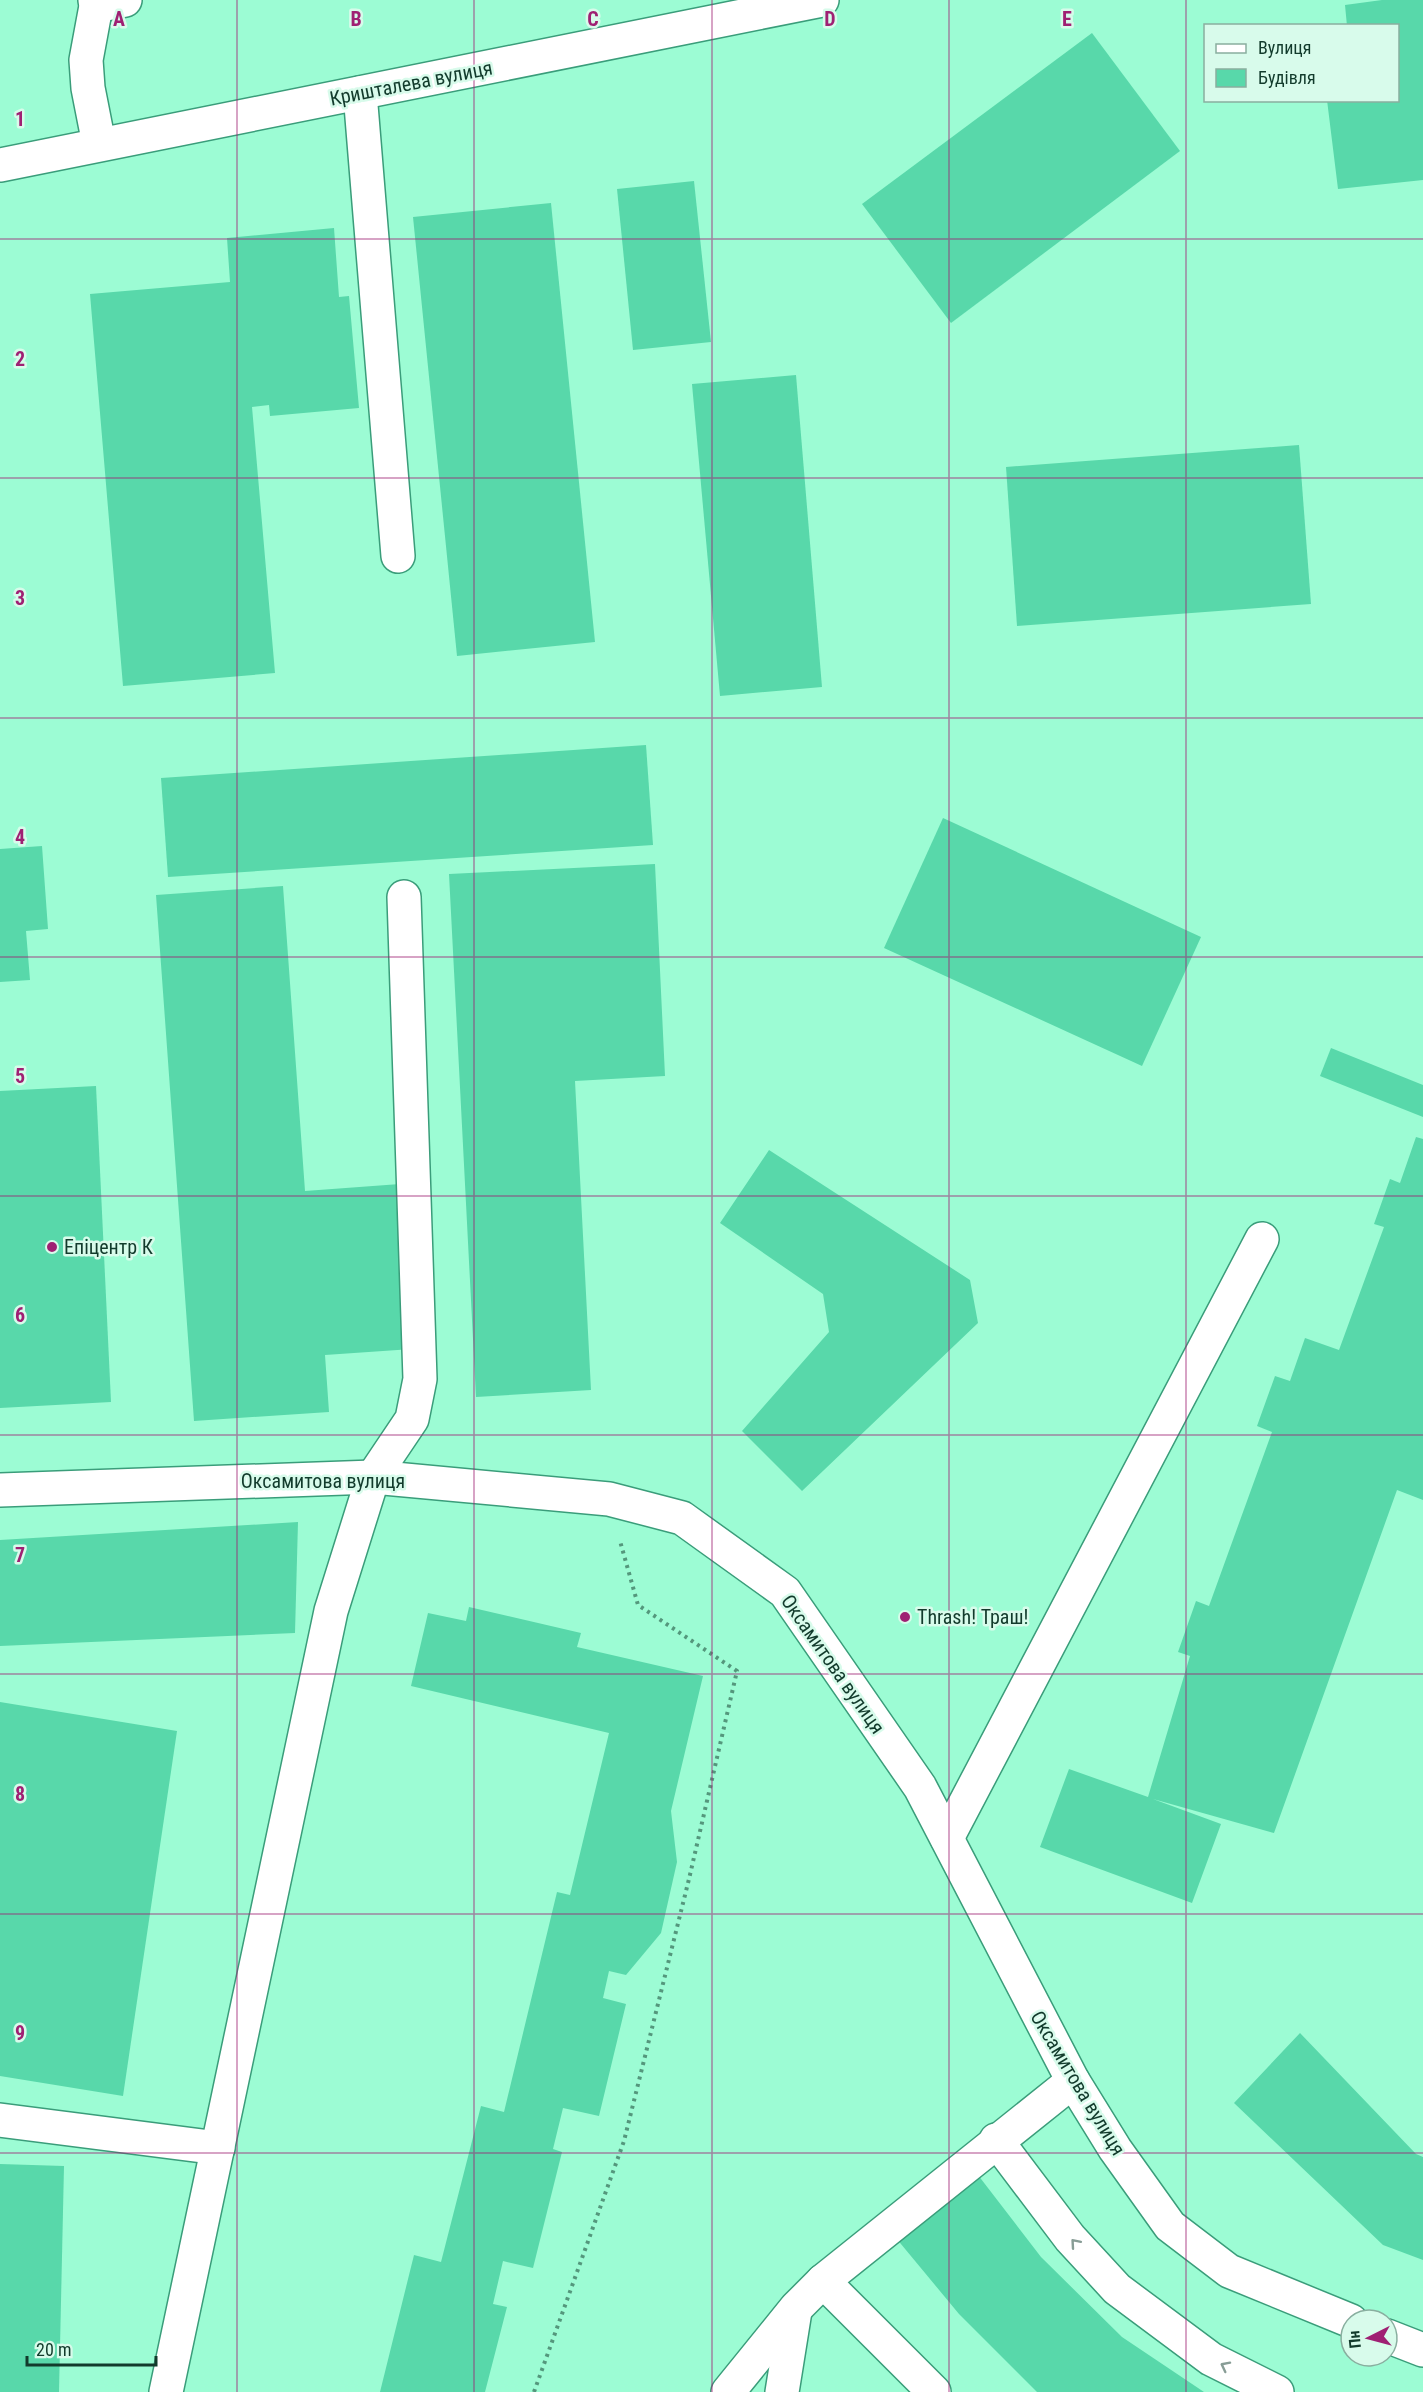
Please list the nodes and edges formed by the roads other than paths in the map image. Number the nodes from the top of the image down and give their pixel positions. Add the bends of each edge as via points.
1 (822, 0) edge
2 (105, 2) edge
3 (360, 93) junction
4 (99, 144) junction
5 (0, 165) edge
6 (398, 556) dead end
7 (404, 897) dead end
8 (1262, 1239) dead end
9 (373, 1477) junction
10 (0, 1490) edge
11 (946, 1838) junction
12 (1073, 2081) junction
13 (0, 2120) edge
14 (996, 2140) junction
15 (218, 2148) junction
16 (823, 2281) junction
17 (796, 2308) junction
18 (1339, 2316) edge
19 (1399, 2341) edge
20 (1423, 2350) edge
21 (166, 2392) edge
22 (728, 2392) edge
23 (782, 2392) edge
24 (934, 2392) edge
25 (1277, 2392) edge

1 - 3 street, Кришталева вулиця
2 - 4 street via 86,60 87,88
3 - 4 street, Кришталева вулиця
3 - 6 street
4 - 5 street, Кришталева вулиця
7 - 9 street via 420,1379 412,1419
8 - 11 street
9 - 10 street, Оксамитова вулиця
9 - 11 street, Оксамитова вулиця via 609,1499 682,1518 785,1592 920,1788
9 - 15 street via 331,1611
11 - 12 street, Оксамитова вулиця
12 - 14 street
12 - 18 street, Оксамитова вулиця via 1170,2226 1229,2271
13 - 15 street
14 - 16 street
25 -> 14 street via 1211,2359 1117,2289 1070,2238
15 - 21 street
16 - 17 street
16 - 24 street
17 - 22 street
17 - 23 street
19 - 20 street

